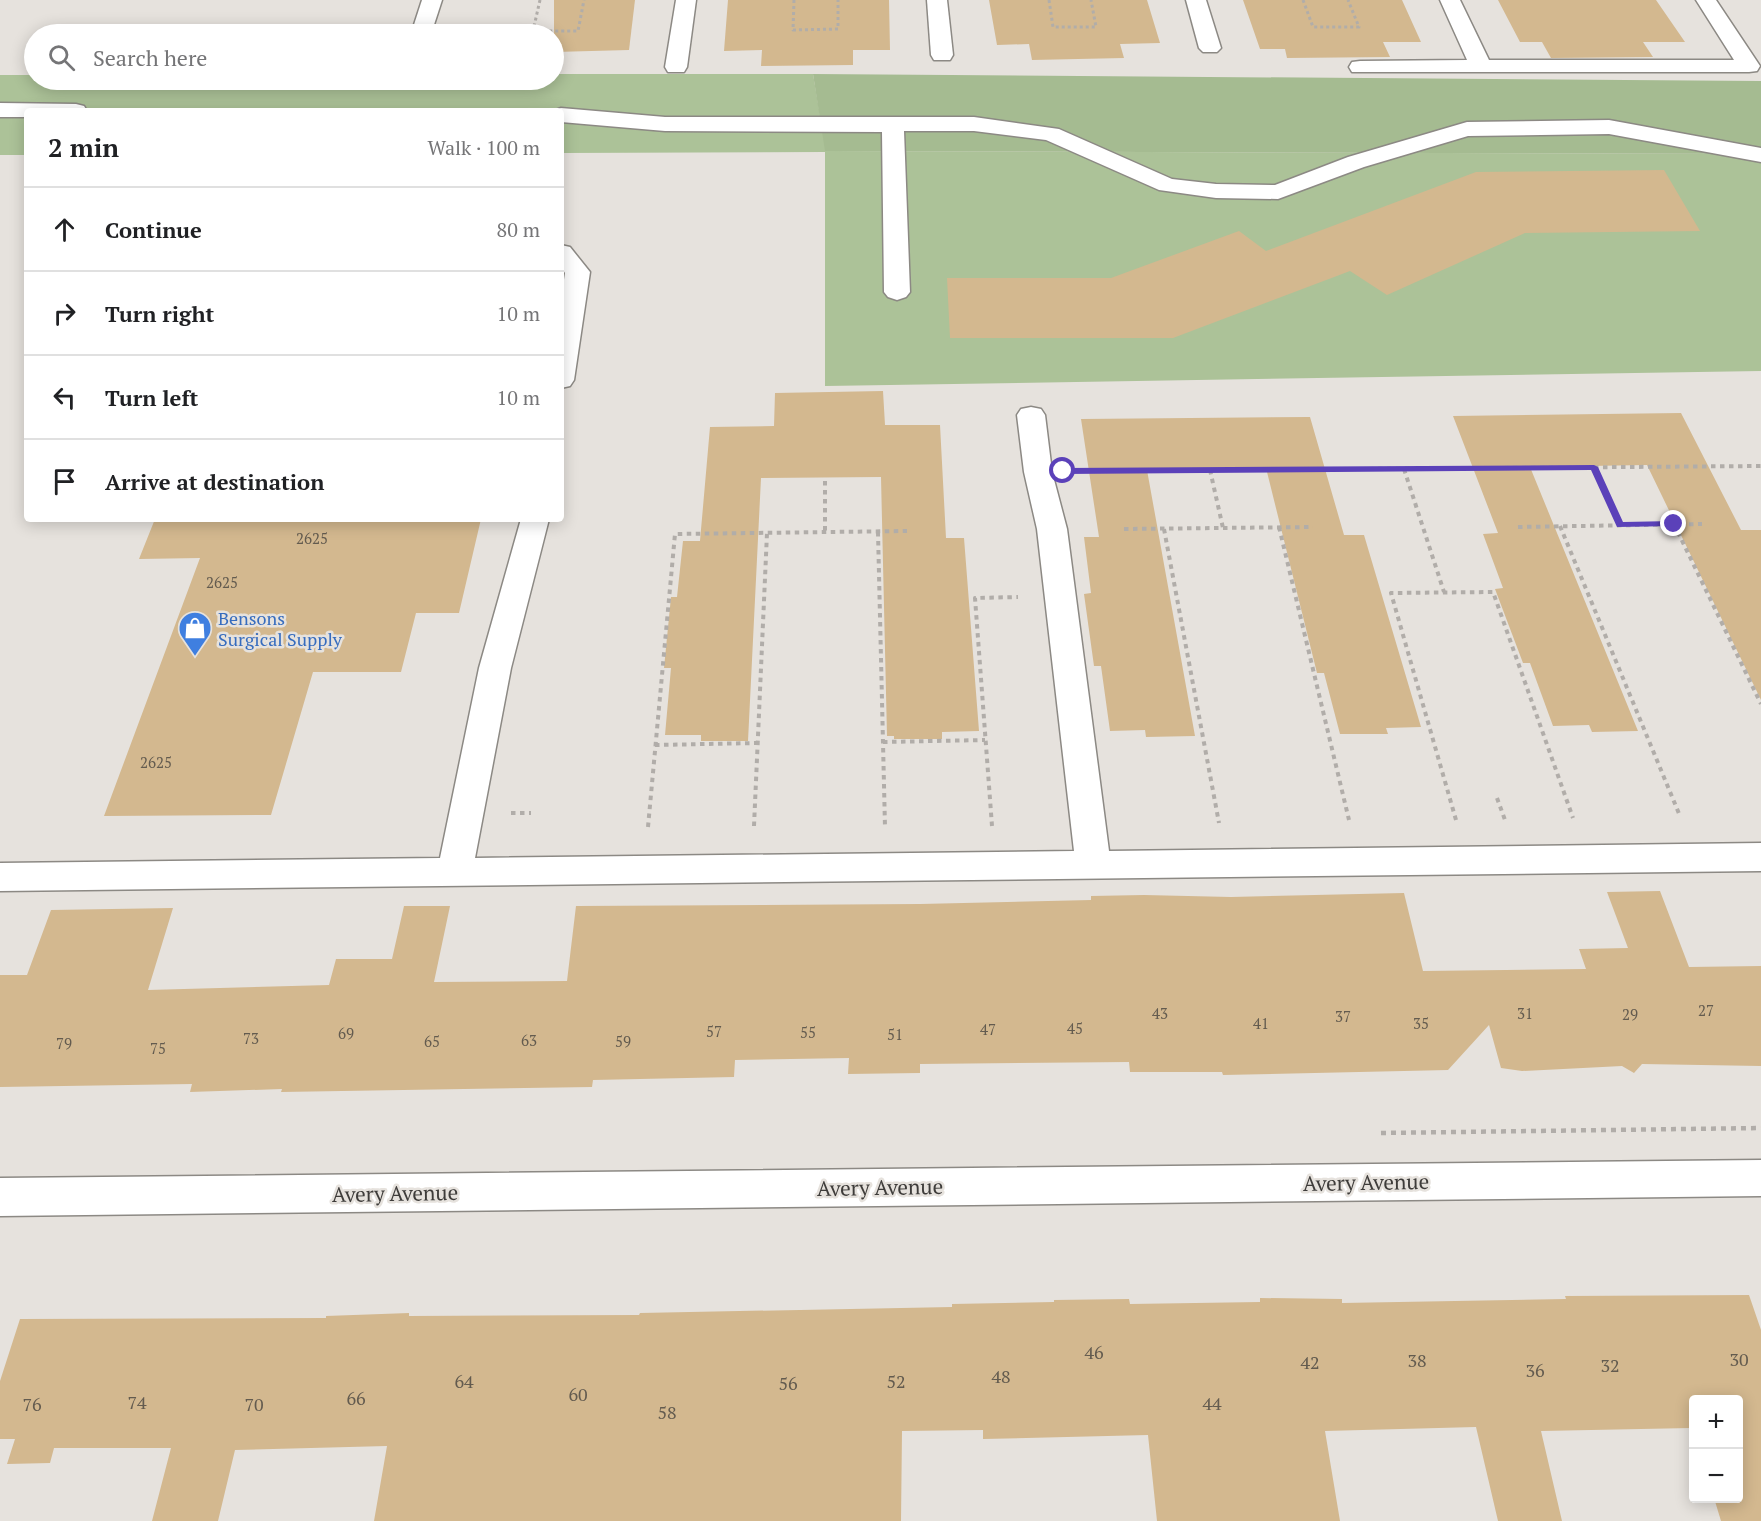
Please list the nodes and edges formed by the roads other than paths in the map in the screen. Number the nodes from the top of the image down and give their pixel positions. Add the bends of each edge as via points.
1 (432, 0) edge
2 (686, 0) edge
3 (937, 0) edge
4 (1196, 0) edge
5 (1450, 0) edge
6 (1706, 0) edge
7 (424, 24) edge
8 (1210, 48) dead end
9 (942, 55) dead end
10 (676, 67) dead end
11 (1360, 67) dead end
12 (1481, 67) junction
13 (0, 110) edge
14 (24, 110) edge
15 (564, 115) edge
16 (893, 124) junction
17 (1761, 155) edge
18 (564, 256) edge
19 (897, 292) dead end
20 (564, 361) edge
21 (1032, 415) dead end
22 (534, 522) edge
23 (1761, 857) edge
24 (1093, 864) junction
25 (455, 872) junction
26 (0, 876) edge
27 (1761, 1178) edge
28 (0, 1197) edge

1 - 7 street
2 - 10 street
3 - 9 street
4 - 8 street
5 - 12 street
6 - 12 street via 1749,66
11 - 12 street
13 - 14 street
15 - 16 street via 719,125
16 - 17 street via 974,124 1051,134 1167,185 1216,191 1278,192 1356,162 1467,129 1609,127
16 - 19 street
18 - 20 street via 578,272
21 - 24 street via 1038,472 1052,529
22 - 25 street via 495,668
23 - 24 street
24 - 25 street
25 - 26 street
27 - 28 street, Avery Avenue

